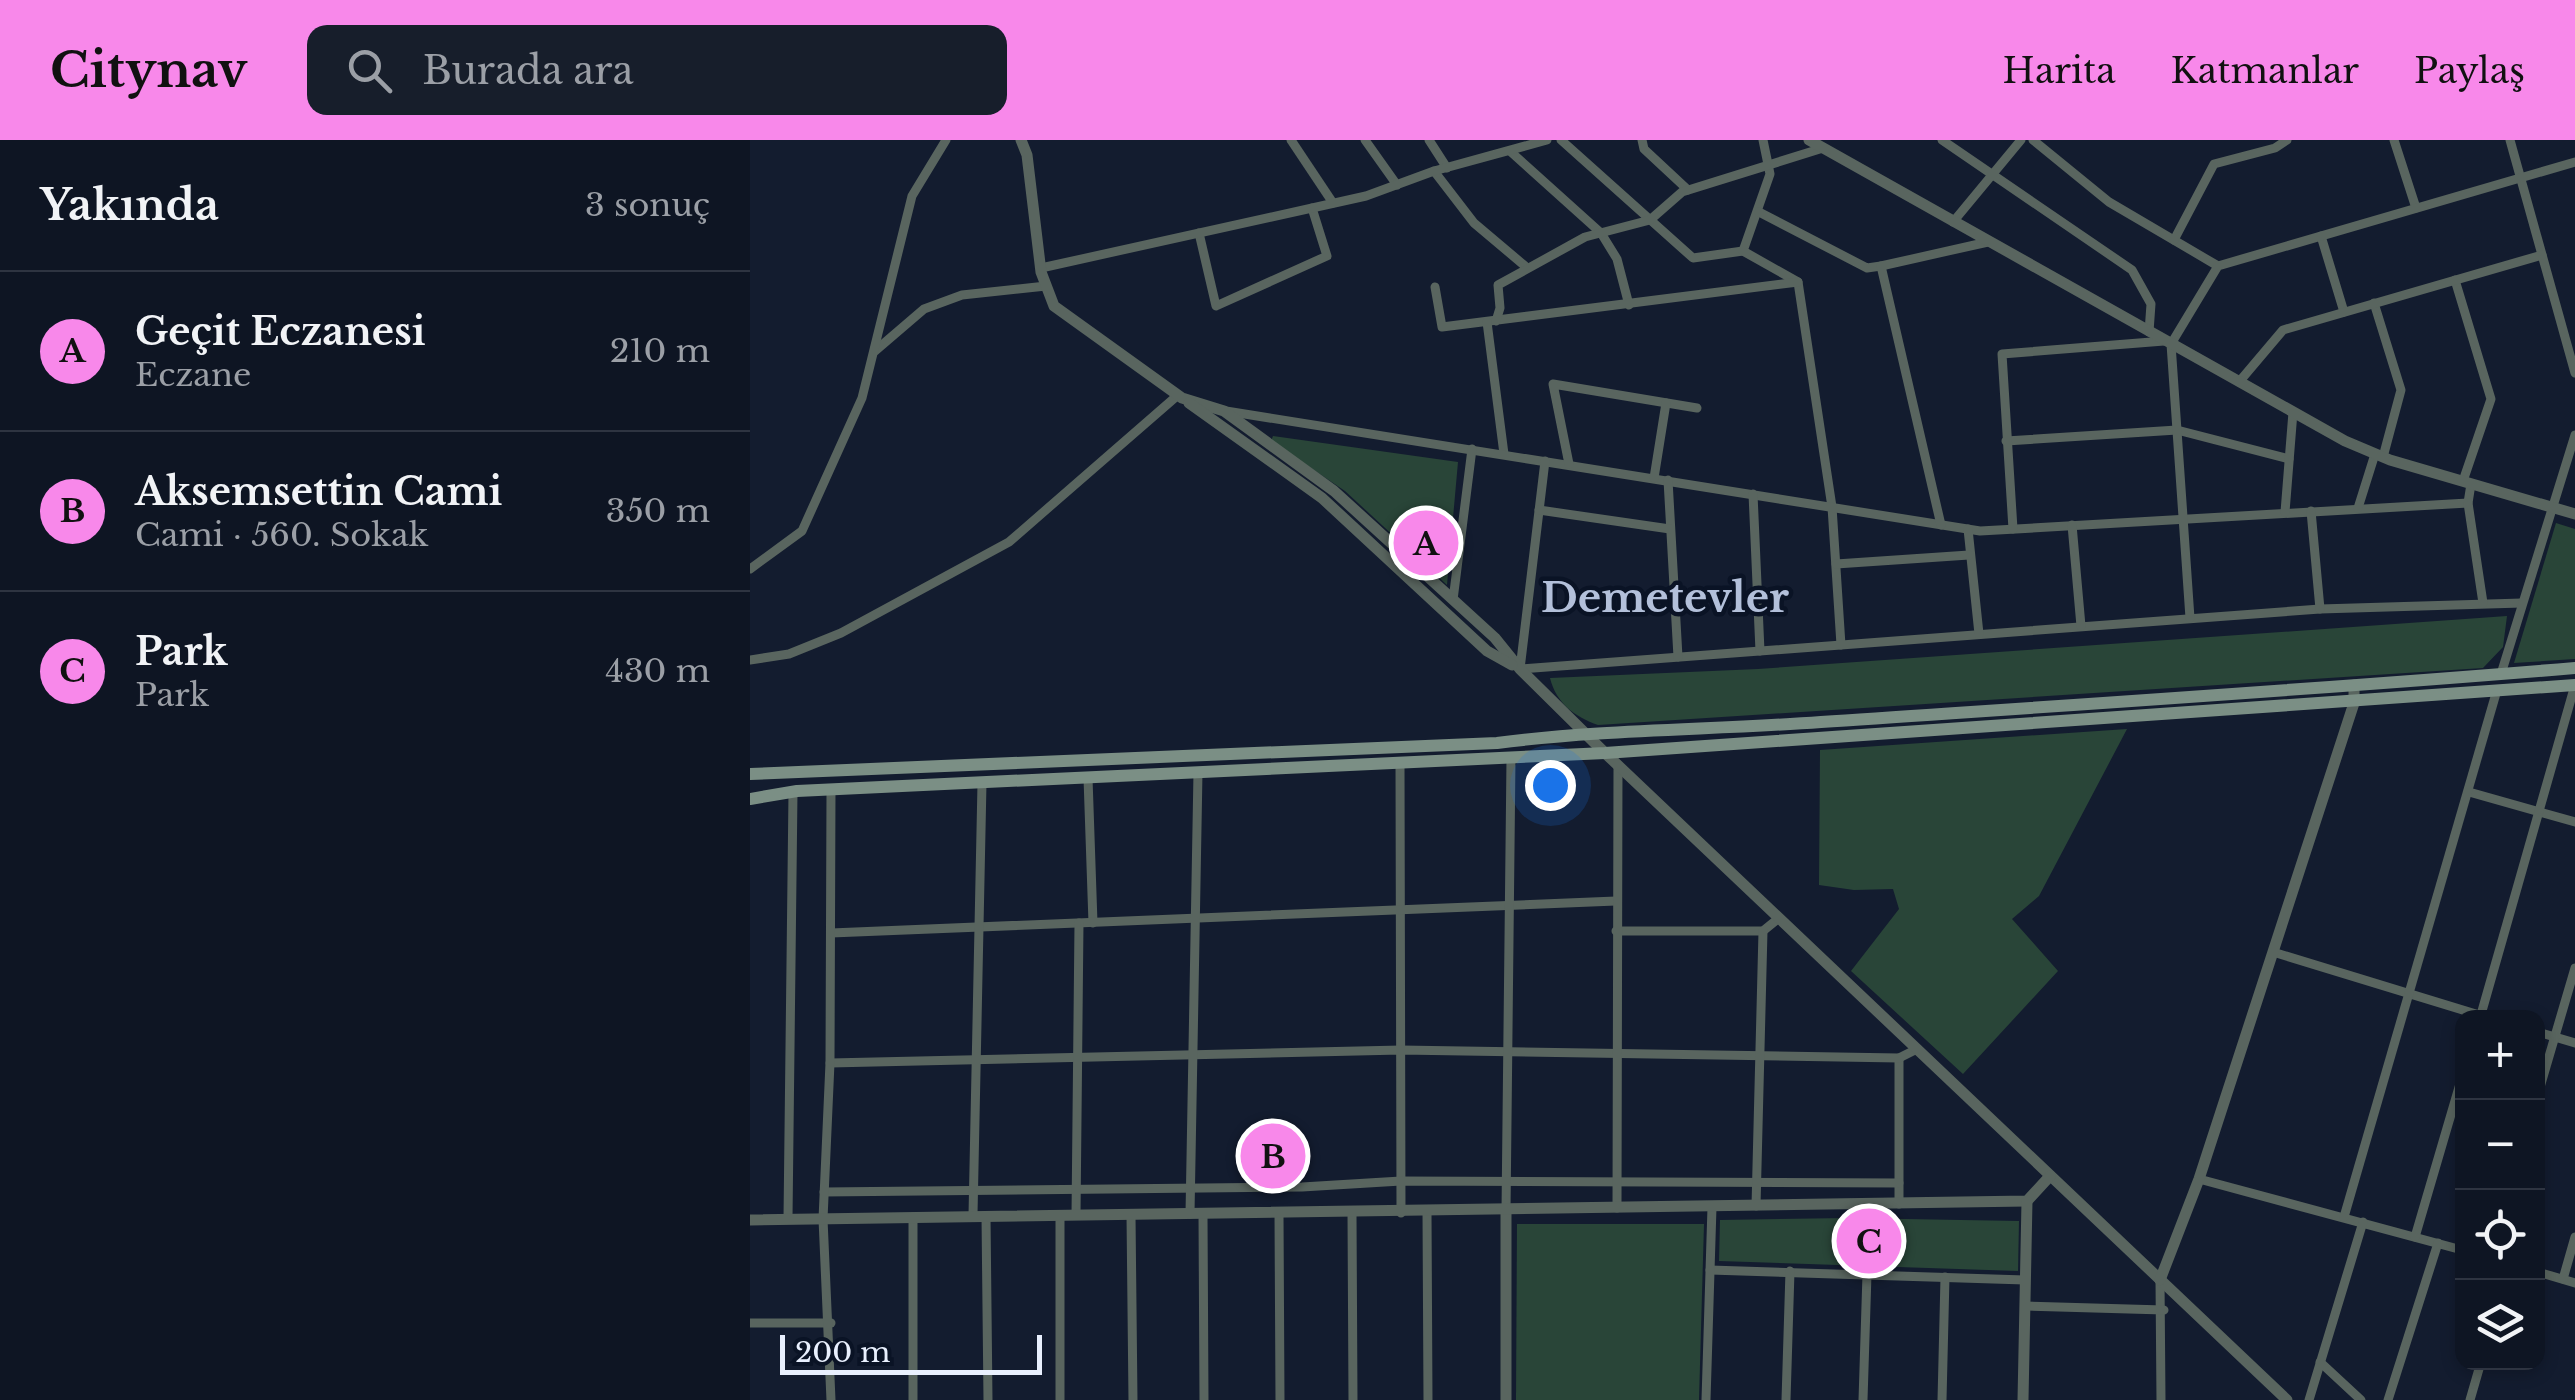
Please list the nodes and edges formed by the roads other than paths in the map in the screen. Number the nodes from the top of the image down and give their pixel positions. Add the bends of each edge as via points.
1 (946, 140) edge
2 (1021, 140) edge
3 (1291, 140) edge
4 (1365, 140) edge
5 (1429, 140) edge
6 (1548, 140) edge
7 (1561, 140) edge
8 (1642, 140) edge
9 (1762, 140) edge
10 (1810, 140) edge
11 (1942, 140) edge
12 (2020, 140) edge
13 (2033, 140) edge
14 (2287, 140) edge
15 (2394, 140) edge
16 (2510, 140) edge
17 (1823, 148) junction
18 (1510, 152) junction
19 (2575, 162) edge
20 (1447, 168) junction
21 (1768, 168) junction
22 (1434, 171) junction
23 (1994, 172) junction
24 (2521, 178) junction
25 (1397, 185) junction
26 (1688, 190) junction
27 (1333, 204) junction
28 (1312, 208) junction
29 (2416, 208) junction
30 (1759, 212) junction
31 (1650, 220) junction
32 (1952, 222) junction
33 (1199, 233) junction
34 (1602, 233) junction
35 (2321, 236) junction
36 (2174, 240) junction
37 (1988, 242) junction
38 (1743, 251) junction
39 (2542, 255) junction
40 (1526, 266) junction
41 (1882, 266) junction
42 (2218, 266) junction
43 (1040, 268) junction
44 (2456, 280) junction
45 (1798, 282) junction
46 (1046, 286) junction
47 (1435, 286) dead end
48 (2374, 304) junction
49 (1629, 305) junction
50 (2344, 312) junction
51 (1492, 321) junction
52 (2149, 332) junction
53 (2167, 342) junction
54 (873, 353) junction
55 (2575, 372) edge
56 (2239, 382) junction
57 (1180, 397) junction
58 (1666, 403) junction
59 (1697, 408) dead end
60 (1224, 411) junction
61 (2293, 412) junction
62 (2177, 430) junction
63 (2575, 435) edge
64 (2006, 441) junction
65 (1472, 450) junction
66 (1504, 454) junction
67 (2379, 455) junction
68 (2290, 459) junction
69 (1545, 461) junction
70 (1569, 464) junction
71 (1654, 478) junction
72 (1668, 480) junction
73 (2468, 482) junction
74 (1753, 494) junction
75 (2468, 503) junction
76 (1832, 508) junction
77 (2358, 508) junction
78 (2555, 508) junction
79 (1539, 510) junction
80 (2312, 510) junction
81 (2285, 512) junction
82 (2575, 514) edge
83 (2183, 518) junction
84 (1941, 525) junction
85 (2072, 525) junction
86 (1670, 529) junction
87 (1968, 529) junction
88 (2012, 529) junction
89 (1969, 554) junction
90 (1836, 564) junction
91 (750, 569) edge
92 (1454, 600) junction
93 (2522, 602) junction
94 (2483, 603) junction
95 (2320, 609) junction
96 (2190, 618) junction
97 (2080, 626) junction
98 (1978, 634) junction
99 (1841, 644) junction
100 (1760, 651) junction
101 (1678, 657) junction
102 (750, 660) edge
103 (2575, 668) edge
104 (1520, 669) junction
105 (2501, 674) junction
106 (2354, 685) junction
107 (2575, 685) edge
108 (2497, 690) junction
109 (2354, 703) junction
110 (1583, 732) junction
111 (1605, 753) junction
112 (1511, 758) junction
113 (1400, 763) junction
114 (1618, 765) junction
115 (1198, 772) junction
116 (750, 774) edge
117 (1088, 778) junction
118 (982, 782) junction
119 (832, 790) junction
120 (794, 792) junction
121 (2469, 792) junction
122 (750, 799) edge
123 (2542, 812) junction
124 (2575, 822) edge
125 (1616, 901) junction
126 (1509, 906) junction
127 (1402, 910) junction
128 (1779, 918) junction
129 (1195, 921) junction
130 (1093, 922) junction
131 (1079, 923) junction
132 (979, 924) junction
133 (1616, 931) junction
134 (1763, 931) junction
135 (831, 933) junction
136 (2273, 952) junction
137 (2575, 968) edge
138 (2409, 993) junction
139 (2462, 1010) edge
140 (2486, 1010) edge
141 (2545, 1034) edge
142 (2554, 1037) junction
143 (2575, 1044) edge
144 (1916, 1049) junction
145 (1401, 1050) junction
146 (1507, 1051) junction
147 (1193, 1052) junction
148 (1080, 1056) junction
149 (1616, 1056) junction
150 (1762, 1056) junction
151 (1899, 1058) junction
152 (976, 1059) junction
153 (830, 1063) junction
154 (2545, 1069) edge
155 (2455, 1100) edge
156 (2050, 1176) junction
157 (2199, 1179) junction
158 (1506, 1180) junction
159 (1401, 1181) junction
160 (1617, 1183) junction
161 (1899, 1183) junction
162 (1758, 1186) junction
163 (1302, 1187) junction
164 (1076, 1189) junction
165 (1190, 1189) junction
166 (824, 1192) junction
167 (974, 1192) junction
168 (2027, 1201) junction
169 (1899, 1204) junction
170 (1756, 1206) junction
171 (1712, 1207) junction
172 (1617, 1208) junction
173 (1506, 1211) junction
174 (1427, 1212) junction
175 (1352, 1213) junction
176 (1131, 1214) junction
177 (1196, 1214) junction
178 (1279, 1214) junction
179 (1302, 1214) junction
180 (1401, 1214) junction
181 (980, 1215) junction
182 (1060, 1215) junction
183 (1076, 1215) junction
184 (912, 1217) junction
185 (2344, 1217) junction
186 (788, 1218) junction
187 (823, 1219) junction
188 (750, 1220) edge
189 (2364, 1222) junction
190 (2415, 1237) junction
191 (2575, 1238) edge
192 (2438, 1243) junction
193 (2455, 1248) edge
194 (1710, 1270) junction
195 (1790, 1271) junction
196 (1867, 1274) junction
197 (2545, 1274) edge
198 (1945, 1277) junction
199 (2563, 1279) junction
200 (2025, 1280) junction
201 (2160, 1280) junction
202 (2575, 1283) edge
203 (2024, 1306) junction
204 (2164, 1310) junction
205 (750, 1323) edge
206 (830, 1323) junction
207 (2320, 1362) junction
208 (2479, 1370) edge
209 (831, 1400) edge
210 (913, 1400) edge
211 (988, 1400) edge
212 (1060, 1400) edge
213 (1134, 1400) edge
214 (1204, 1400) edge
215 (1280, 1400) edge
216 (1353, 1400) edge
217 (1428, 1400) edge
218 (1506, 1400) edge
219 (1706, 1400) edge
220 (1786, 1400) edge
221 (1863, 1400) edge
222 (1942, 1400) edge
223 (2022, 1400) edge
224 (2161, 1400) edge
225 (2286, 1400) edge
226 (2308, 1400) edge
227 (2361, 1400) edge
228 (2388, 1400) edge
229 (2470, 1400) edge

1 - 54 street via 912,196
2 - 43 street
3 - 27 street
4 - 25 street
5 - 20 street
6 - 18 street
7 - 31 street
8 - 26 street
9 - 21 street
10 - 17 street
11 - 23 street
12 - 23 street
13 - 36 street via 2109,202
14 - 36 street via 2214,164
15 - 29 street
16 - 24 street
17 - 21 street
17 - 32 street
18 - 20 street
18 - 34 street
19 - 24 street
20 - 22 street
21 - 26 street
21 - 30 street
22 - 25 street
22 - 40 street via 1474,222
23 - 32 street
23 - 52 street via 2132,270 2151,304
24 - 29 street
24 - 39 street
25 - 27 street
26 - 31 street
27 - 28 street
28 - 33 street
28 - 33 street via 1327,256 1216,306
29 - 35 street
30 - 38 street
30 - 41 street via 1867,268
31 - 34 street
31 - 38 street via 1694,258
32 - 37 street
33 - 43 street
34 - 40 street
34 - 49 street
35 - 42 street
35 - 50 street
36 - 42 street
37 - 41 street
37 - 52 street
38 - 45 street
39 - 44 street
39 - 55 street
40 - 51 street via 1498,284 1500,308
41 - 84 street
42 - 53 street
43 - 46 street
44 - 48 street
44 - 73 street via 2490,399
45 - 49 street
45 - 76 street
46 - 54 street via 962,295 924,310
46 - 57 street via 1054,306
47 - 51 street via 1442,328
48 - 50 street
48 - 67 street via 2402,390
49 - 51 street
50 - 56 street via 2283,330
51 - 66 street
52 - 53 street
53 - 56 street
53 - 62 street
53 - 64 street via 2002,354
54 - 91 street via 862,398 802,531
56 - 61 street
57 - 60 street
57 - 102 street via 1009,542 841,633 790,654
57 - 104 street via 1322,498 1487,651
58 - 59 street
58 - 70 street via 1554,384
58 - 71 street
60 - 65 street
60 - 92 street via 1334,490
61 - 67 street
61 - 68 street
62 - 64 street
62 - 68 street
62 - 83 street
63 - 78 street
64 - 88 street
65 - 66 street
65 - 92 street
66 - 69 street
67 - 73 street
67 - 77 street
68 - 81 street
69 - 70 street
69 - 79 street
70 - 71 street
71 - 72 street
72 - 74 street
72 - 86 street
73 - 75 street
73 - 78 street
74 - 76 street
74 - 100 street
75 - 77 street
75 - 94 street
76 - 84 street
76 - 90 street
77 - 80 street
78 - 82 street
78 - 93 street
79 - 86 street
79 - 104 street
80 - 81 street
80 - 95 street
81 - 83 street
83 - 85 street
83 - 96 street
84 - 87 street
85 - 88 street
85 - 97 street
86 - 101 street
87 - 88 street
87 - 89 street
89 - 90 street
89 - 98 street
90 - 99 street
92 - 104 street
93 - 94 street
93 - 105 street
94 - 95 street
95 - 96 street
96 - 97 street
97 - 98 street
98 - 99 street
99 - 100 street
100 - 101 street
101 - 104 street
103 - 105 main road
104 - 110 street
105 - 106 main road
106 - 109 street
106 - 110 main road via 1726,729
107 - 108 main road
107 - 123 street
108 - 109 main road
108 - 121 street
109 - 111 main road
109 - 136 street
110 - 111 street
110 - 116 main road via 1497,743
111 - 112 main road
111 - 114 street
112 - 113 main road
112 - 126 street
113 - 115 main road
113 - 127 street
114 - 125 street
114 - 128 street
115 - 117 main road
115 - 129 street
117 - 118 main road
117 - 130 street
118 - 119 main road
118 - 132 street
119 - 120 main road
119 - 135 street
120 - 122 main road
120 - 186 street
121 - 123 street
121 - 138 street
123 - 124 street
123 - 140 street
125 - 126 street
125 - 133 street
126 - 127 street
126 - 146 street
127 - 129 street
127 - 145 street
128 - 134 street
128 - 144 street
129 - 130 street
129 - 147 street
130 - 131 street
131 - 132 street
131 - 148 street
132 - 135 street
132 - 152 street
133 - 134 street
133 - 149 street
134 - 150 street
135 - 153 street
136 - 138 street
136 - 157 street
137 - 142 street
138 - 139 street
138 - 185 street
141 - 142 street
142 - 143 street
142 - 154 street
144 - 151 street
144 - 156 street
145 - 146 street
145 - 147 street
145 - 159 street
146 - 149 street
146 - 158 street
147 - 148 street
147 - 165 street
148 - 152 street
148 - 164 street
149 - 150 street
149 - 160 street
150 - 151 street
150 - 162 street
151 - 161 street
152 - 153 street
152 - 167 street
153 - 166 street
155 - 190 street
156 - 168 street
156 - 201 street
157 - 185 street
157 - 201 street
158 - 159 street
158 - 160 street
158 - 173 street
159 - 163 street
159 - 180 street
160 - 162 street
160 - 172 street
161 - 162 street
161 - 169 street
162 - 170 street
163 - 165 street
163 - 179 street
164 - 165 street
164 - 167 street
164 - 183 street
165 - 177 street
166 - 167 street
166 - 187 street
167 - 181 street
168 - 169 street
168 - 200 street
169 - 170 street
170 - 171 street
171 - 172 street
171 - 194 street
172 - 173 street
173 - 174 street
173 - 218 street
174 - 180 street
174 - 217 street
175 - 179 street
175 - 180 street
175 - 216 street
176 - 177 street
176 - 183 street
176 - 213 street
177 - 178 street
177 - 214 street
178 - 179 street
178 - 215 street
181 - 182 street
181 - 184 street
181 - 211 street
182 - 183 street
182 - 212 street
184 - 187 street
184 - 210 street
185 - 189 street
186 - 187 street
186 - 188 street
187 - 206 street
189 - 190 street
189 - 207 street
190 - 192 street
191 - 199 street
192 - 193 street
192 - 228 street
194 - 195 street
194 - 219 street
195 - 196 street
195 - 220 street
196 - 198 street
196 - 221 street
197 - 199 street
198 - 200 street
198 - 222 street
199 - 202 street
200 - 203 street
201 - 204 street
201 - 225 street
203 - 204 street
203 - 223 street
204 - 224 street
205 - 206 street
206 - 209 street
207 - 226 street
207 - 227 street
208 - 229 street

